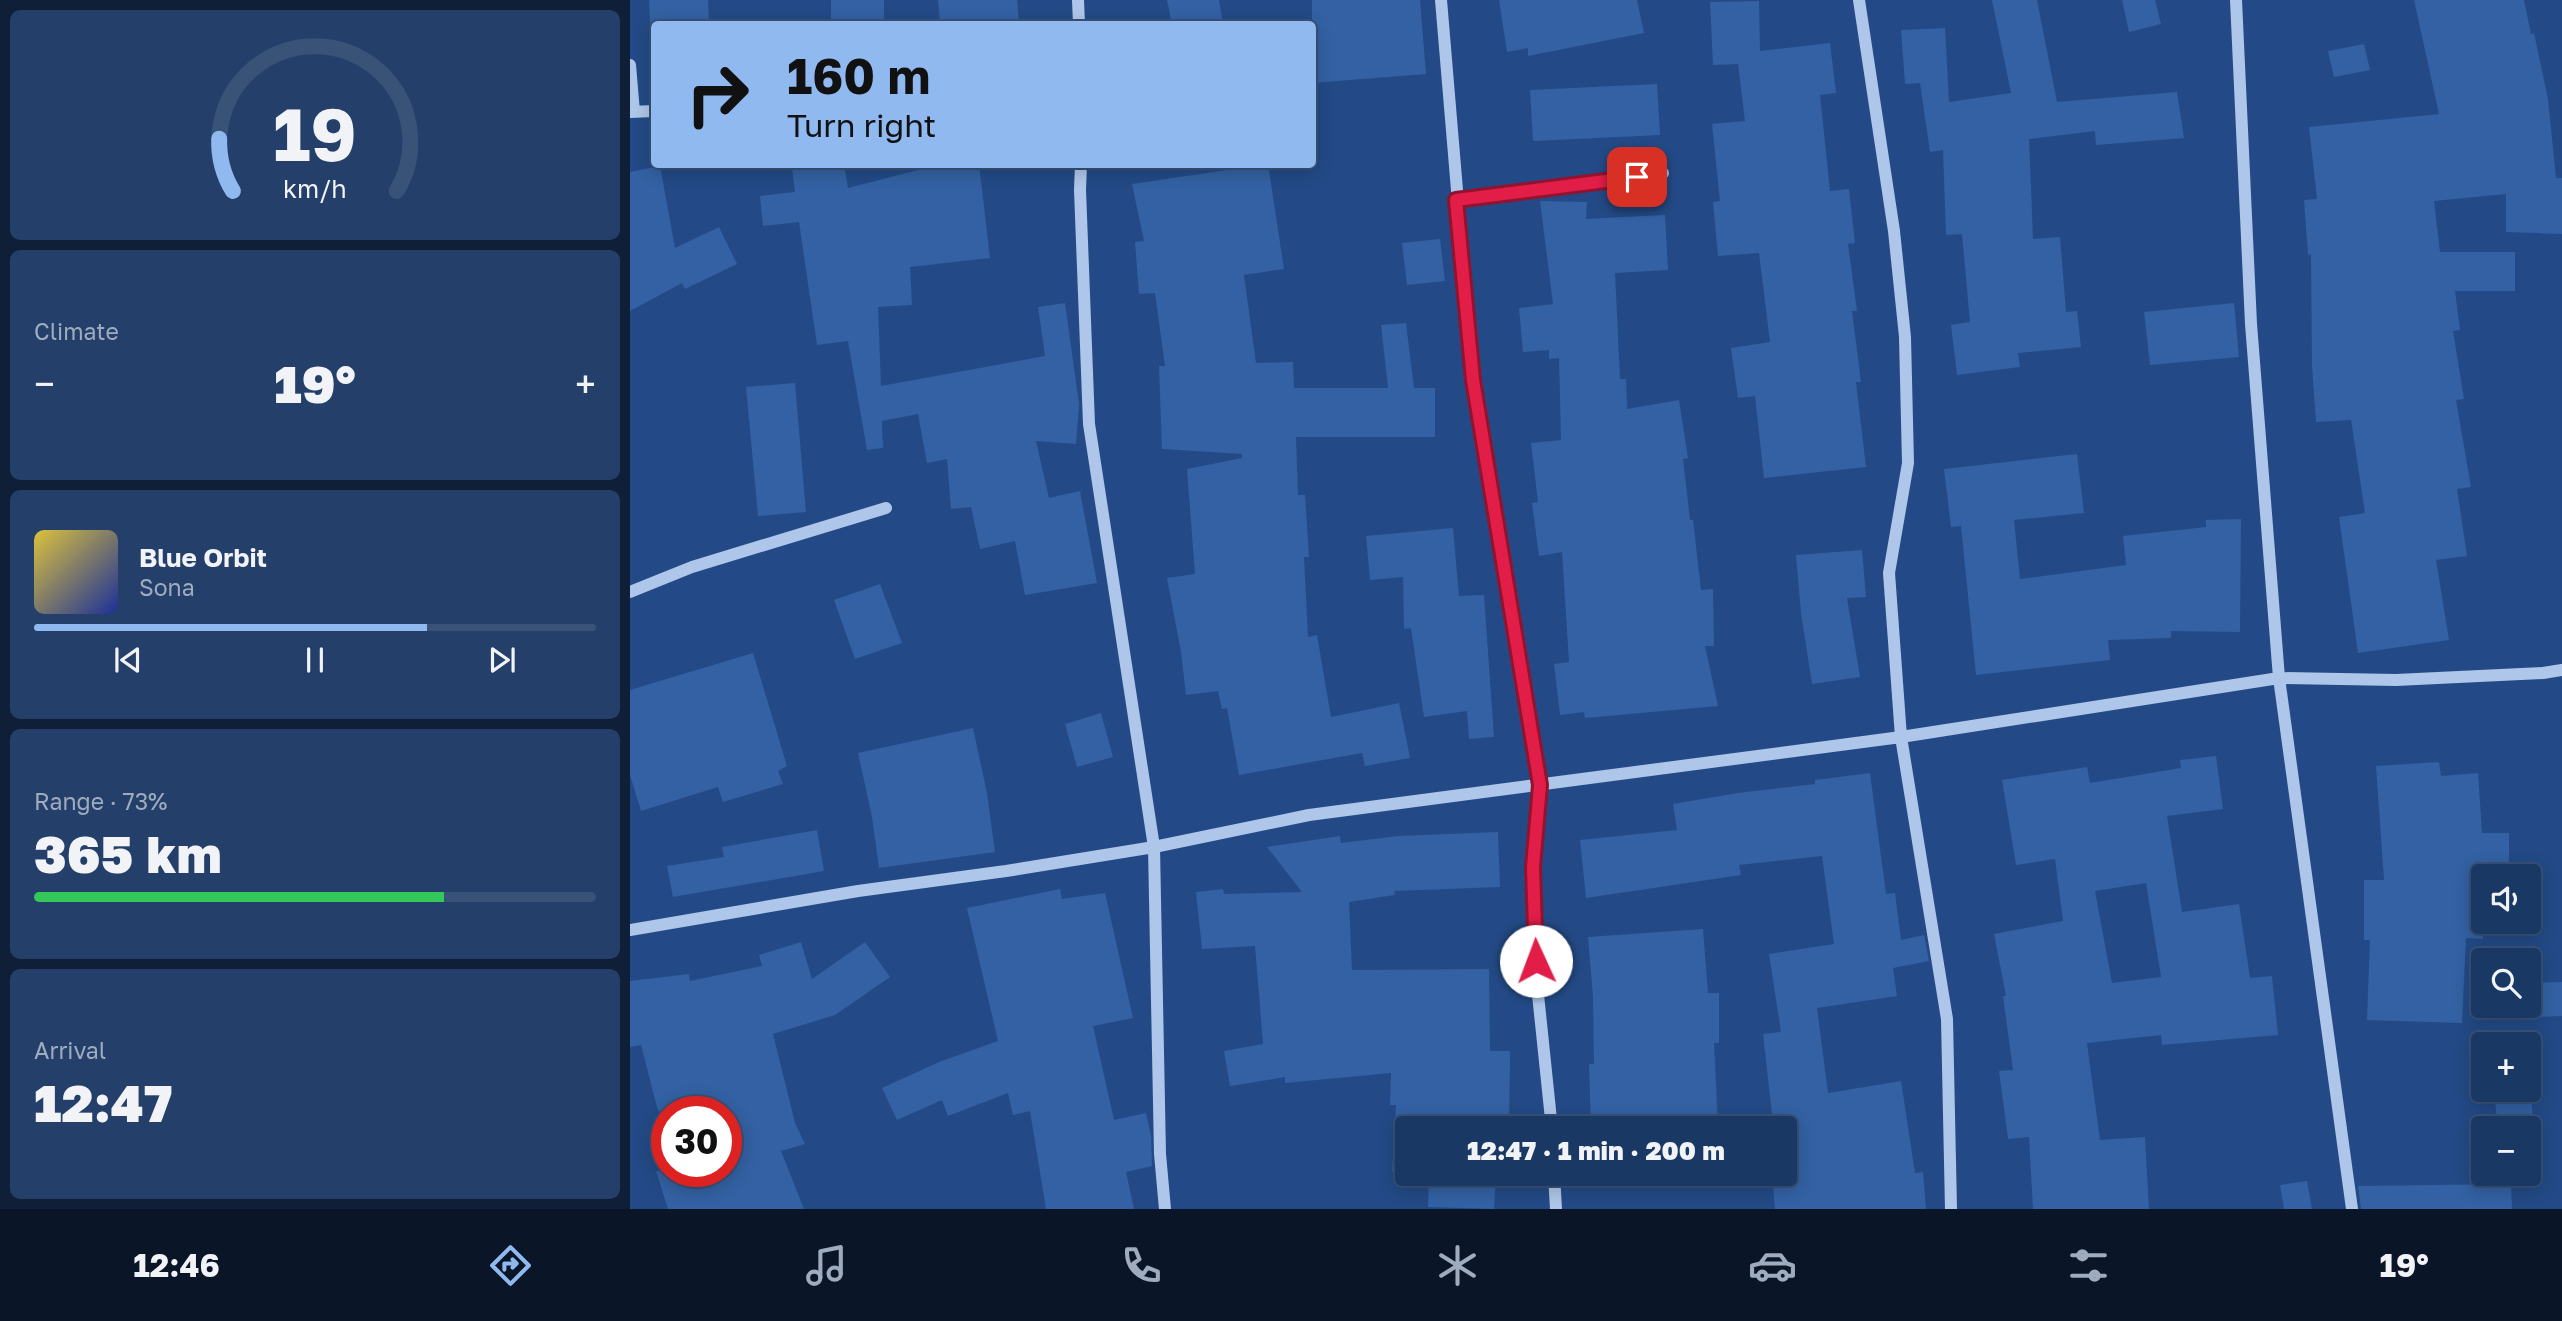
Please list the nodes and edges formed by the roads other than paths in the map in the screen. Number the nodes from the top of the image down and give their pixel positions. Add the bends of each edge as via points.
1 (1078, 0) edge
2 (1441, 0) edge
3 (1859, 0) edge
4 (2236, 0) edge
5 (1079, 21) edge
6 (630, 65) edge
7 (651, 111) edge
8 (632, 112) edge
9 (1081, 168) edge
10 (1663, 173) dead end
11 (1456, 200) junction
12 (886, 508) dead end
13 (630, 592) edge
14 (2562, 670) edge
15 (2279, 678) junction
16 (1901, 737) junction
17 (1540, 785) junction
18 (1154, 848) junction
19 (630, 930) edge
20 (1551, 1116) edge
21 (1555, 1186) edge
22 (1165, 1209) edge
23 (1556, 1209) edge
24 (1951, 1209) edge
25 (2352, 1209) edge

1 - 5 street
2 - 11 street
3 - 16 street via 1905,337 1908,463 1889,573
4 - 15 street via 2251,324
6 - 8 street
7 - 8 street
9 - 18 street via 1089,424
10 - 11 street
11 - 17 street via 1473,380
12 - 13 street via 692,567
14 - 15 street via 2396,680
15 - 16 street
15 - 25 street
16 - 17 street
16 - 24 street via 1947,1019
17 - 18 street via 1309,815
17 - 20 street via 1533,867 1537,985
18 - 19 street
18 - 22 street
21 - 23 street

